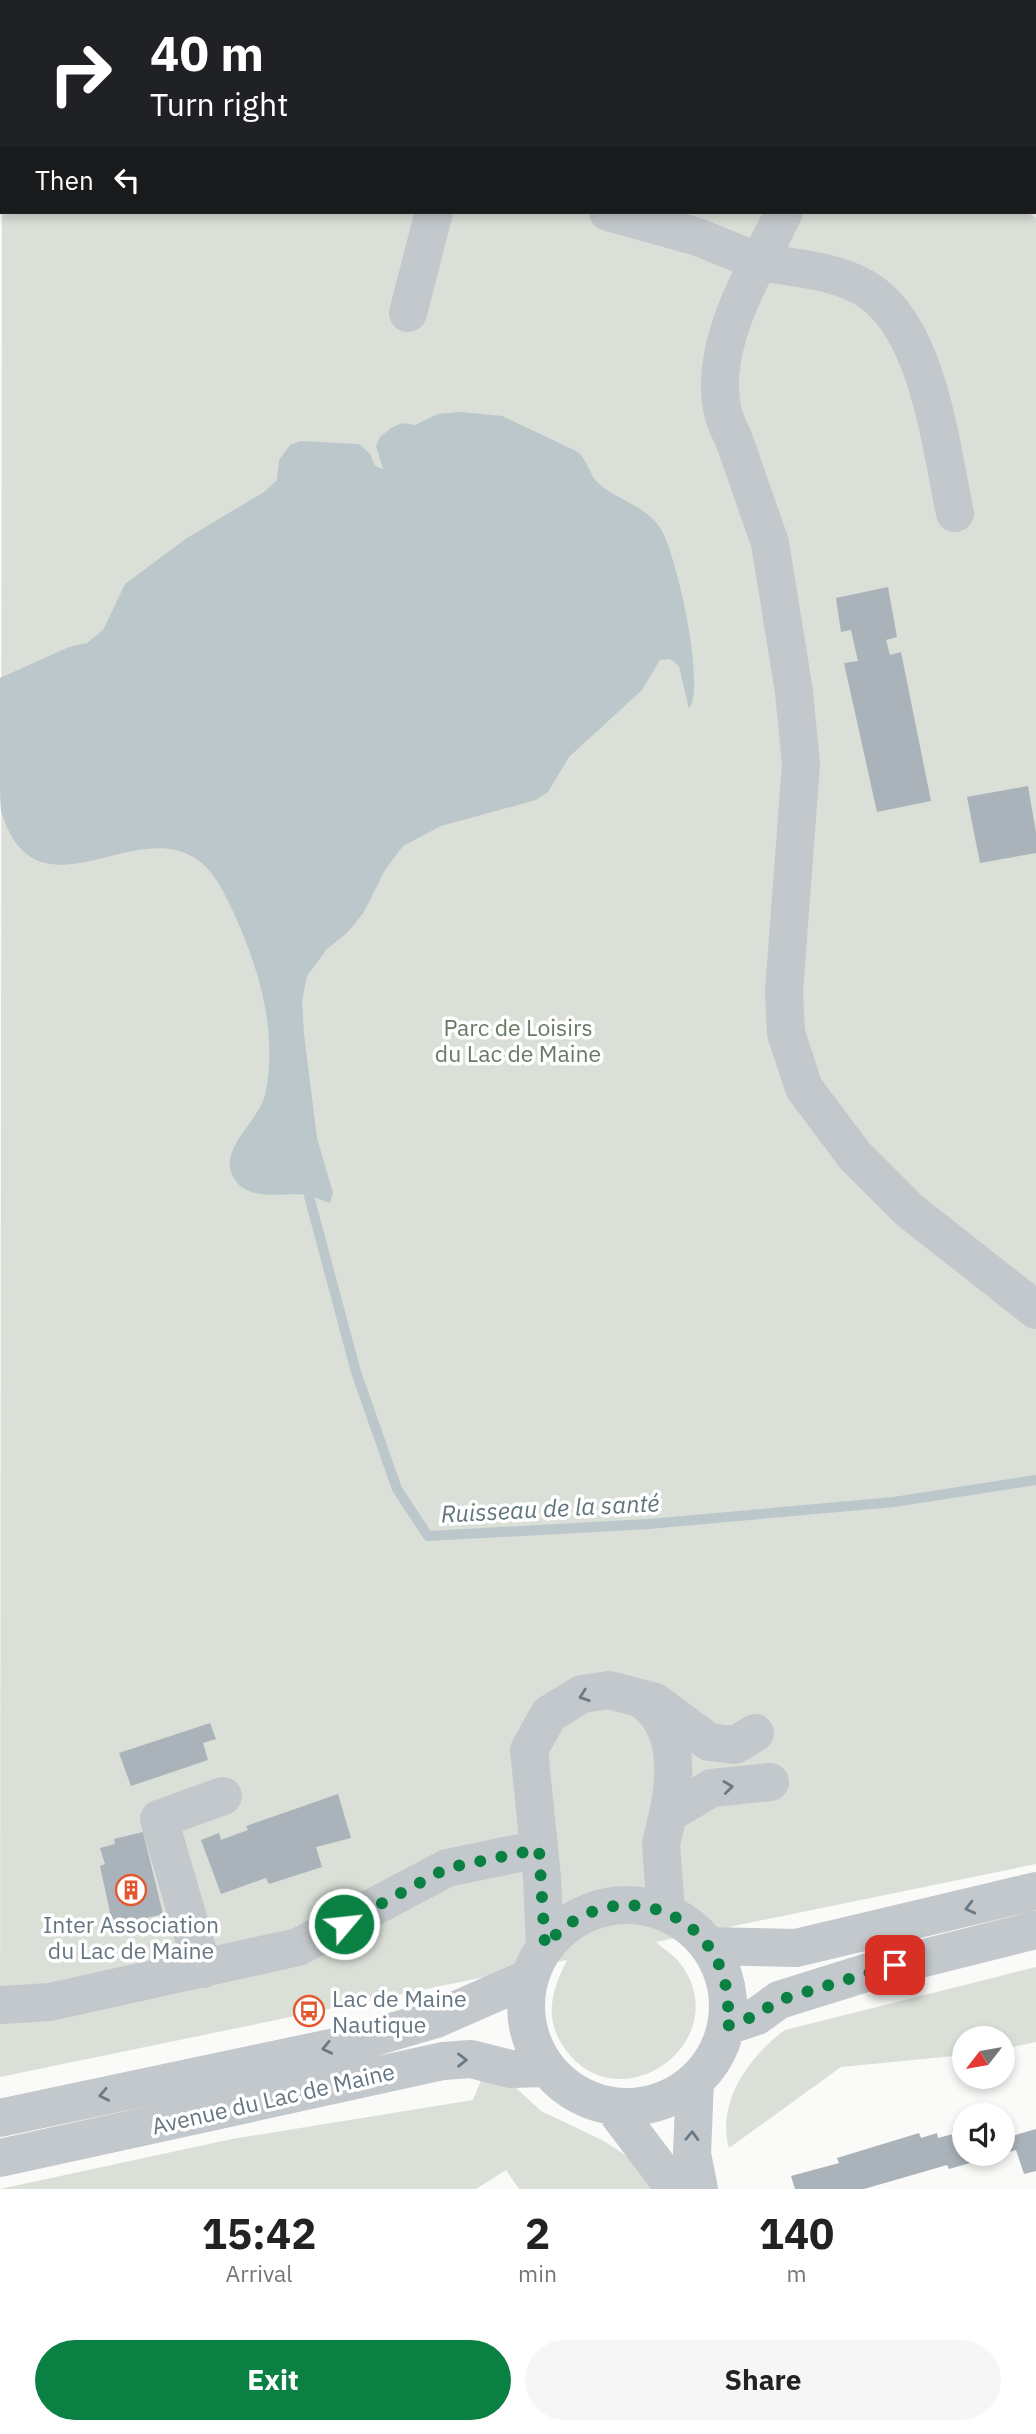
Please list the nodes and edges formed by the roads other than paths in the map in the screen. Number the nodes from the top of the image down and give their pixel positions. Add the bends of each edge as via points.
1 (433, 214) edge
2 (615, 214) edge
3 (783, 214) edge
4 (759, 262) junction
5 (408, 313) dead end
6 (956, 513) dead end
7 (1036, 1310) edge
8 (638, 1698) junction
9 (755, 1733) dead end
10 (770, 1782) dead end
11 (223, 1796) dead end
12 (668, 1814) junction
13 (539, 1849) junction
14 (1036, 1891) edge
15 (666, 1912) junction
16 (1036, 1930) edge
17 (709, 1947) junction
18 (537, 1962) junction
19 (204, 1969) junction
20 (0, 2005) edge
21 (727, 2026) junction
22 (547, 2068) junction
23 (695, 2081) junction
24 (613, 2107) junction
25 (0, 2118) edge
26 (0, 2158) edge
27 (675, 2189) edge
28 (699, 2189) edge

1 - 5 street
2 - 4 street via 698,237
3 - 4 street
4 - 6 street via 844,280 872,292 892,313 926,381
4 - 7 street via 739,299 721,378 724,422 770,543 794,692 801,764 785,979 786,1033 804,1088 856,1156 909,1210
8 - 9 street via 655,1702 709,1742 735,1745
8 - 12 street via 651,1707 674,1757 675,1784
8 -> 13 street via 609,1690 582,1694 549,1714 529,1750
12 -> 10 street via 712,1788
11 - 19 street via 159,1819
12 - 15 street via 661,1844
13 - 18 street
13 - 19 street via 447,1868 298,1947
14 -> 17 street via 796,1948
15 - 17 street via 691,1927
15 - 18 street via 633,1904 600,1908 569,1922
16 - 21 street via 872,1971 779,2000 757,2015
17 - 21 street via 724,1979
18 - 22 street via 526,2001 527,2025
18 -> 25 street, Avenue du Lac de Maine via 436,2019 354,2043
19 - 20 street via 50,2002
21 - 23 street via 715,2056
22 - 24 street via 569,2090
26 -> 22 street, Avenue du Lac de Maine via 443,2061 471,2059 511,2069
23 - 24 street via 657,2103
28 -> 23 street via 692,2154
24 - 27 street

